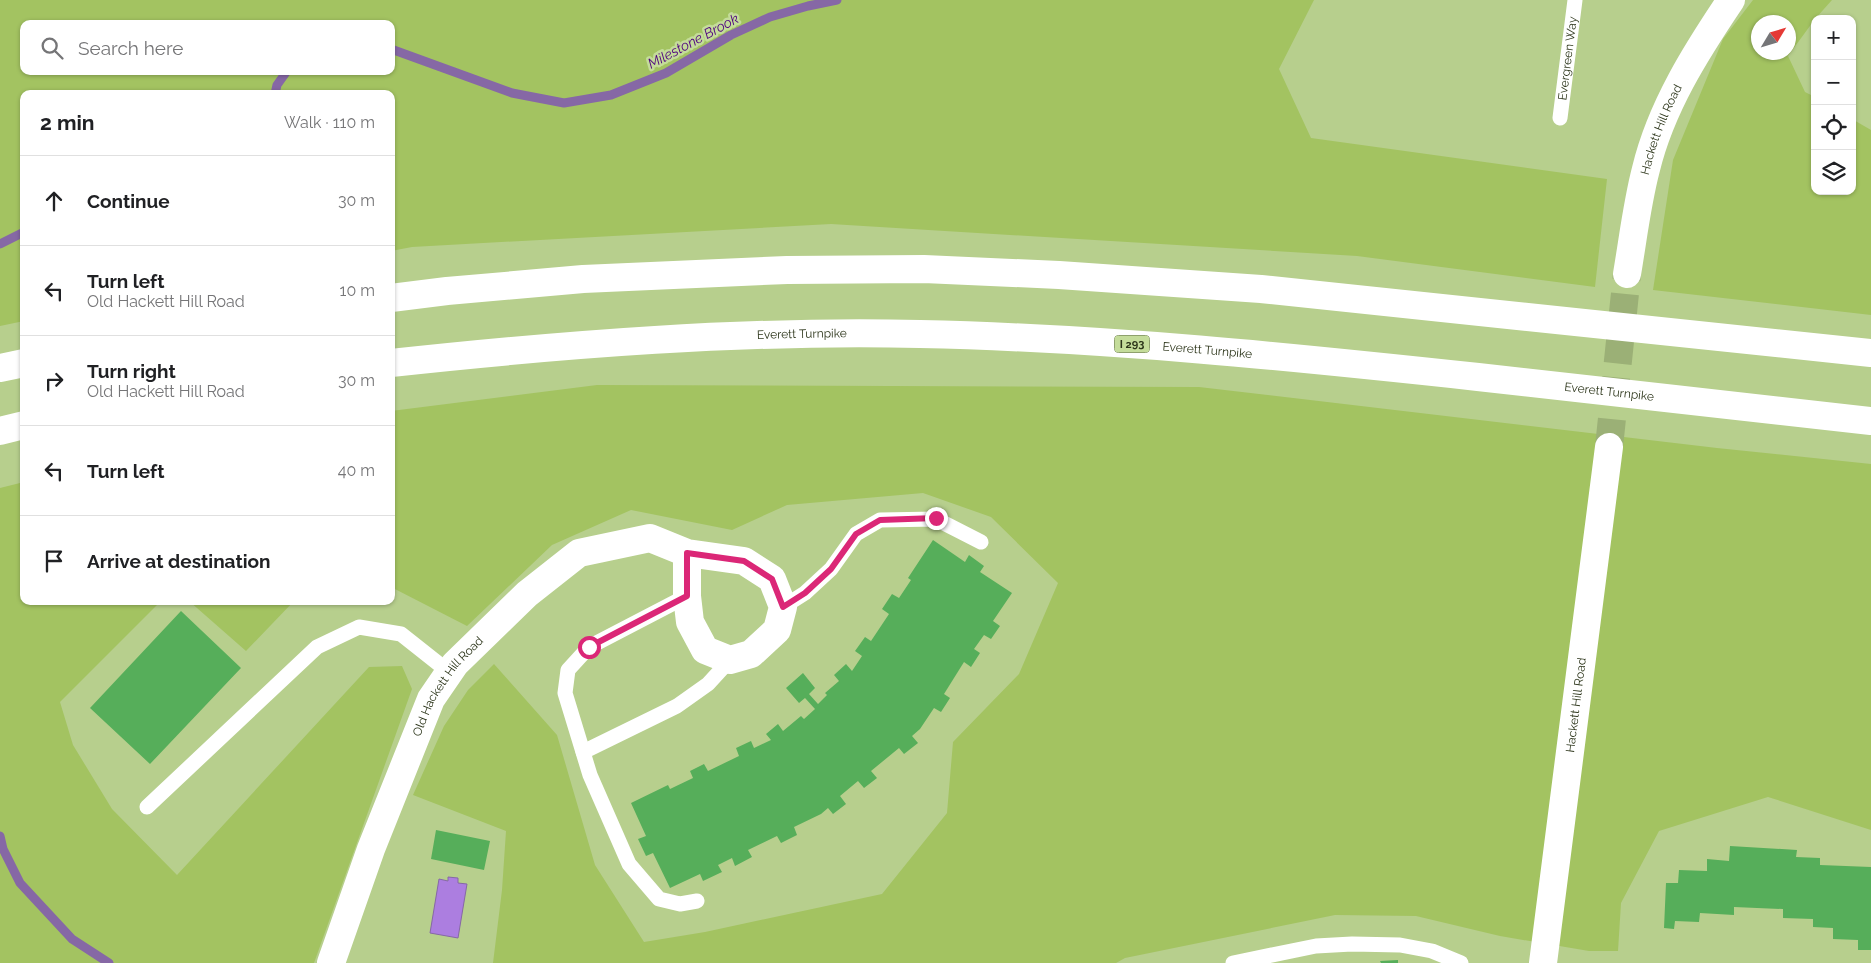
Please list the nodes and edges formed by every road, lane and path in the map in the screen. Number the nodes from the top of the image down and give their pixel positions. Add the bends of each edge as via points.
1 (1575, 0) edge
2 (1731, 0) edge
3 (1560, 118) dead end
4 (1627, 274) tunnel mouth
5 (395, 297) edge
6 (1871, 353) edge
7 (395, 363) edge
8 (20, 364) edge
9 (0, 368) edge
10 (1871, 421) edge
11 (20, 426) edge
12 (0, 431) edge
13 (1609, 447) tunnel mouth
14 (981, 542) dead end
15 (687, 553) junction
16 (687, 596) junction
17 (783, 607) junction
18 (730, 660) junction
19 (449, 672) junction
20 (583, 752) junction
21 (147, 807) dead end
22 (697, 901) dead end
23 (331, 963) edge
24 (1233, 963) edge
25 (1461, 963) edge
26 (1543, 963) edge

1 - 3 lane, Evergreen Way
2 - 4 main road, Hackett Hill Road via 1700,46 1655,137 1645,169
5 - 6 main road via 583,279 787,270 924,269 1261,289
7 - 10 main road, Everett Turnpike / I 293 via 646,340 784,334 920,334 1125,343 1328,361
8 - 9 main road
11 - 12 main road
13 - 26 main road, Hackett Hill Road
14 - 17 lane via 936,518 880,520 856,534 831,569 805,593
15 - 16 main road
15 - 17 main road, Old Hackett Hill Road via 744,561 772,579
15 - 19 main road, Old Hackett Hill Road via 650,538 579,553 526,594
16 - 18 main road via 690,622 705,650
16 - 20 lane via 589,647 568,670 565,694
17 - 18 main road via 777,630 751,654
18 - 20 lane via 708,684 677,706
19 - 21 lane via 401,634 360,627 317,646
19 - 23 main road, Old Hackett Hill Road via 431,699 395,786
20 - 22 lane via 630,864 659,899 680,904
24 - 25 lane via 1316,946 1352,944 1400,945 1432,951

